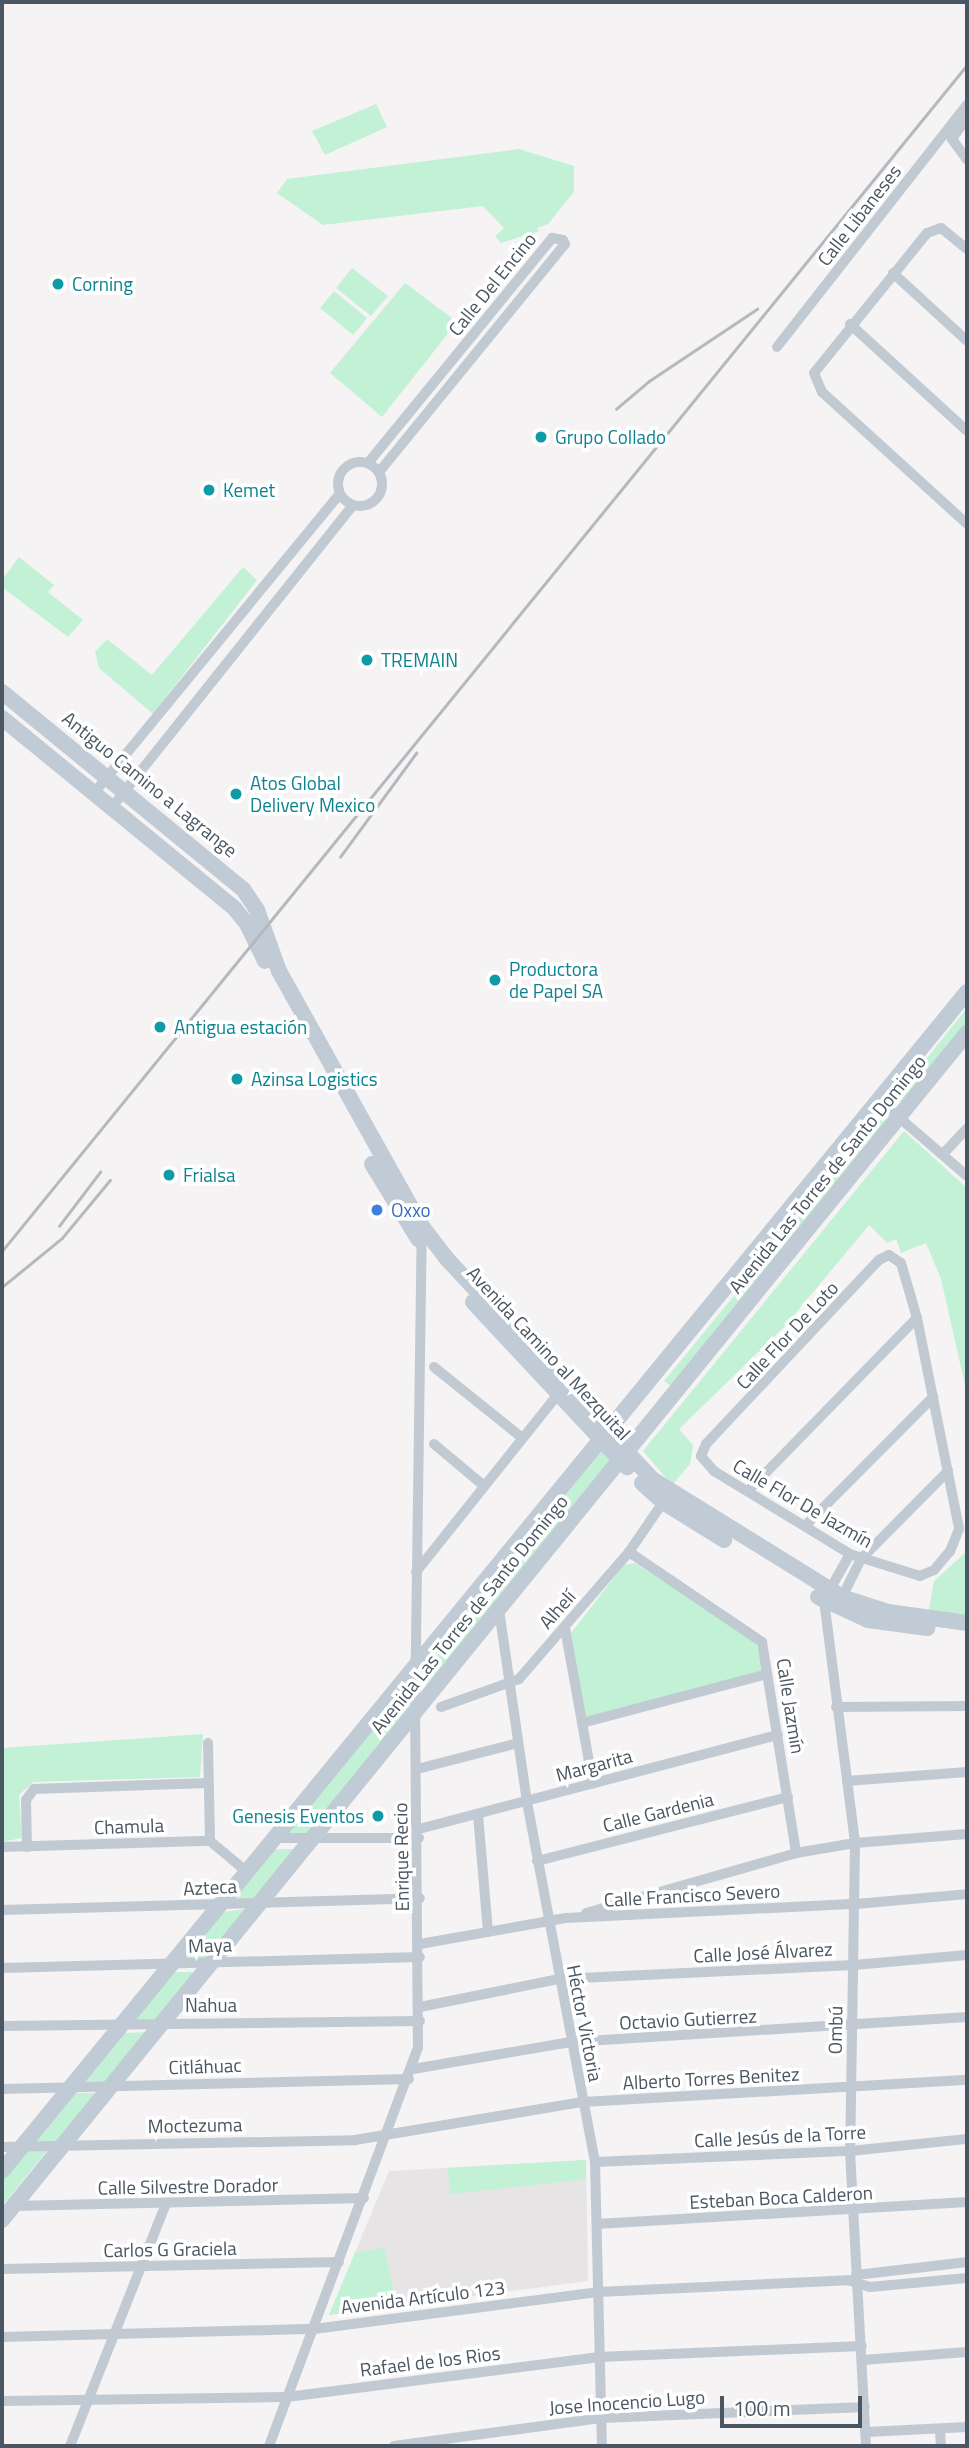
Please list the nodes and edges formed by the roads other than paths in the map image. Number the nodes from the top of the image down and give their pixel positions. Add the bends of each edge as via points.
1 (967, 105) edge
2 (967, 118) edge
3 (967, 160) edge
4 (967, 249) edge
5 (893, 273) junction
6 (850, 324) junction
7 (967, 341) edge
8 (777, 346) dead end
9 (967, 431) edge
10 (368, 463) junction
11 (379, 472) junction
12 (340, 494) junction
13 (353, 505) junction
14 (967, 524) edge
15 (280, 567) junction
16 (293, 579) junction
17 (2, 692) edge
18 (2, 718) edge
19 (108, 776) junction
20 (125, 790) junction
21 (94, 793) junction
22 (111, 807) junction
23 (219, 867) junction
24 (206, 883) junction
25 (256, 925) junction
26 (967, 992) edge
27 (967, 1033) edge
28 (881, 1101) junction
29 (902, 1118) junction
30 (967, 1128) edge
31 (943, 1154) junction
32 (967, 1176) edge
33 (422, 1235) junction
34 (917, 1318) junction
35 (434, 1367) dead end
36 (651, 1380) junction
37 (677, 1392) junction
38 (559, 1393) junction
39 (933, 1397) junction
40 (606, 1434) junction
41 (521, 1437) junction
42 (434, 1444) dead end
43 (625, 1456) junction
44 (701, 1456) joint
45 (948, 1471) junction
46 (483, 1485) junction
47 (748, 1491) junction
48 (666, 1497) junction
49 (805, 1526) junction
50 (629, 1552) junction
51 (855, 1557) junction
52 (416, 1572) junction
53 (831, 1602) junction
54 (499, 1610) junction
55 (967, 1623) edge
56 (565, 1628) junction
57 (967, 1633) edge
58 (416, 1667) junction
59 (768, 1674) junction
60 (512, 1684) junction
61 (967, 1706) edge
62 (440, 1707) dead end
63 (836, 1707) junction
64 (415, 1714) junction
65 (582, 1723) junction
66 (778, 1735) junction
67 (208, 1743) dead end
68 (518, 1743) junction
69 (417, 1769) junction
70 (967, 1772) edge
71 (847, 1781) junction
72 (208, 1783) junction
73 (593, 1783) junction
74 (788, 1797) junction
75 (527, 1802) junction
76 (478, 1815) junction
77 (419, 1834) junction
78 (967, 1834) edge
79 (273, 1838) junction
80 (313, 1840) junction
81 (210, 1841) junction
82 (855, 1843) junction
83 (2, 1847) edge
84 (27, 1847) junction
85 (796, 1853) junction
86 (537, 1861) junction
87 (246, 1871) junction
88 (967, 1894) edge
89 (420, 1898) junction
90 (262, 1903) junction
91 (220, 1904) junction
92 (856, 1904) junction
93 (2, 1910) edge
94 (566, 1918) junction
95 (548, 1922) junction
96 (488, 1931) junction
97 (420, 1944) junction
98 (967, 1955) edge
99 (420, 1957) junction
100 (214, 1962) junction
101 (173, 1964) junction
102 (854, 1965) junction
103 (2, 1968) edge
104 (559, 1979) junction
105 (420, 2007) junction
106 (967, 2017) edge
107 (420, 2021) junction
108 (125, 2023) junction
109 (166, 2023) junction
110 (2, 2026) edge
111 (853, 2027) junction
112 (571, 2042) junction
113 (411, 2074) junction
114 (967, 2080) edge
115 (113, 2087) junction
116 (70, 2088) junction
117 (851, 2089) junction
118 (2, 2090) edge
119 (583, 2102) junction
120 (388, 2136) junction
121 (967, 2139) edge
122 (64, 2145) junction
123 (23, 2146) junction
124 (2, 2147) edge
125 (850, 2151) junction
126 (595, 2162) junction
127 (2, 2171) edge
128 (363, 2198) junction
129 (967, 2202) edge
130 (166, 2204) junction
131 (13, 2206) junction
132 (854, 2211) junction
133 (2, 2220) edge
134 (597, 2224) junction
135 (339, 2262) junction
136 (967, 2262) edge
137 (138, 2267) junction
138 (2, 2269) edge
139 (860, 2272) junction
140 (967, 2278) edge
141 (848, 2280) junction
142 (860, 2287) junction
143 (598, 2292) junction
144 (314, 2329) junction
145 (111, 2335) junction
146 (2, 2337) edge
147 (862, 2346) junction
148 (967, 2352) edge
149 (599, 2357) junction
150 (863, 2360) junction
151 (287, 2397) junction
152 (89, 2399) junction
153 (2, 2401) edge
154 (865, 2407) junction
155 (602, 2418) junction
156 (967, 2427) edge
157 (940, 2429) junction
158 (866, 2432) junction
159 (70, 2446) edge
160 (269, 2446) edge
161 (394, 2446) edge
162 (603, 2446) edge
163 (866, 2446) edge
164 (941, 2446) edge

1 - 8 street, Calle Libaneses
2 - 3 street via 953,136 955,148
4 - 5 street via 941,228 923,237
5 - 6 street
5 - 7 street
6 - 9 street
6 - 14 street via 816,366 814,377 822,392
10 - 11 street
10 - 11 street, Calle Del Encino via 552,238 562,239 565,244
10 - 12 street via 355,462 344,469 338,481
11 - 13 street via 381,493 374,502
12 - 13 street
12 - 15 street
13 - 16 street
15 - 16 street
15 - 19 street
16 - 20 street
17 - 19 street, Antiguo Camino a Lagrange
18 - 21 street
19 - 20 street, Antiguo Camino a Lagrange
19 - 21 street
20 - 22 street
20 - 23 street, Antiguo Camino a Lagrange
21 - 22 street
22 - 24 street
23 - 24 street
23 - 25 street, Antiguo Camino a Lagrange via 243,889
24 - 25 street
25 - 33 street, Avenida Camino al Mezquital
26 - 28 street, Avenida Las Torres de Santo Domingo
27 - 29 street, Avenida Las Torres de Santo Domingo
28 - 29 street
28 - 36 street, Avenida Las Torres de Santo Domingo
29 - 31 street
29 - 37 street, Avenida Las Torres de Santo Domingo
30 - 31 street
31 - 32 street
33 - 38 street, Avenida Camino al Mezquital
33 - 40 street, Avenida Camino al Mezquital
33 - 52 street, Enrique Recio
34 - 39 street
34 - 44 street, Calle Flor De Loto via 903,1267 894,1256 878,1260 706,1444
34 - 47 street
35 - 41 street
36 - 37 street via 658,1397
36 - 40 street, Avenida Las Torres de Santo Domingo
37 - 43 street, Avenida Las Torres de Santo Domingo
38 - 40 street, Avenida Camino al Mezquital
38 - 41 street
39 - 45 street
39 - 49 street
40 - 43 street, Avenida Camino al Mezquital
40 - 58 street, Avenida Las Torres de Santo Domingo
41 - 46 street
42 - 46 street
43 - 48 street, Avenida Camino al Mezquital
43 - 54 street, Avenida Las Torres de Santo Domingo
44 - 47 street, Calle Flor De Jazmín via 709,1468
45 - 51 street
45 - 51 street, Calle Flor De Jazmín via 959,1529 950,1551 934,1570 919,1576
46 - 52 street
47 - 49 street, Calle Flor De Jazmín
48 - 50 street, Alhelí
48 - 53 street, Avenida Camino al Mezquital
49 - 51 street, Calle Flor De Jazmín
50 - 56 street, Alhelí
50 - 59 street, Calle Jazmín via 760,1639
51 - 53 street
52 - 58 street, Enrique Recio
53 - 55 street, Avenida Camino al Mezquital
53 - 57 street, Avenida Camino al Mezquital via 889,1624
53 - 63 street, Ombú
54 - 60 street, Héctor Victoria
54 - 64 street, Avenida Las Torres de Santo Domingo
56 - 60 street, Alhelí
56 - 65 street
58 - 64 street, Enrique Recio
58 - 79 street, Avenida Las Torres de Santo Domingo
59 - 65 street
59 - 66 street, Calle Jazmín
60 - 62 street, Alhelí
60 - 68 street, Héctor Victoria
61 - 63 street
63 - 71 street, Ombú
64 - 69 street, Enrique Recio
64 - 80 street, Avenida Las Torres de Santo Domingo
65 - 73 street
66 - 73 street, Margarita
66 - 74 street, Calle Jazmín
67 - 72 street
68 - 69 street
68 - 75 street, Héctor Victoria
69 - 77 street, Enrique Recio
70 - 71 street
71 - 82 street, Ombú
72 - 81 street
72 - 84 street via 34,1789 26,1800
73 - 75 street, Margarita
74 - 85 street, Calle Jazmín
74 - 86 street, Calle Gardenia
75 - 76 street, Margarita
75 - 86 street, Héctor Victoria
76 - 77 street, Margarita
76 - 96 street
77 - 80 street, Margarita
77 - 89 street, Enrique Recio
78 - 82 street
79 - 80 street, Margarita
79 - 87 street, Avenida Las Torres de Santo Domingo
80 - 90 street, Avenida Las Torres de Santo Domingo
81 - 84 street, Chamula
81 - 87 street
82 - 85 street
82 - 92 street, Ombú
83 - 84 street, Chamula
85 - 94 street
86 - 95 street, Héctor Victoria
87 - 91 street, Avenida Las Torres de Santo Domingo
88 - 92 street, Calle Francisco Severo
89 - 90 street, Azteca
89 - 97 street, Enrique Recio
90 - 91 street, Azteca
90 - 100 street, Avenida Las Torres de Santo Domingo
91 - 93 street, Azteca
91 - 101 street, Avenida Las Torres de Santo Domingo
92 - 94 street, Calle Francisco Severo
92 - 102 street, Ombú
94 - 95 street, Calle Francisco Severo
95 - 96 street, Calle Francisco Severo
95 - 104 street, Héctor Victoria
96 - 97 street, Calle Francisco Severo
97 - 99 street, Enrique Recio
98 - 102 street, Calle José Álvarez
99 - 100 street, Maya
99 - 105 street, Enrique Recio
100 - 101 street, Maya
100 - 109 street, Avenida Las Torres de Santo Domingo
101 - 103 street, Maya
101 - 108 street, Avenida Las Torres de Santo Domingo
102 - 104 street, Calle José Álvarez
102 - 111 street, Ombú
104 - 105 street, Calle José Álvarez
104 - 112 street, Héctor Victoria
105 - 107 street, Enrique Recio
106 - 111 street, Octavio Gutierrez
107 - 109 street, Nahua
107 - 113 street, Enrique Recio
108 - 109 street, Nahua
108 - 110 street, Nahua
108 - 116 street, Avenida Las Torres de Santo Domingo
109 - 115 street, Avenida Las Torres de Santo Domingo
111 - 112 street, Octavio Gutierrez
111 - 117 street, Ombú
112 - 113 street, Octavio Gutierrez
112 - 119 street, Héctor Victoria
113 - 115 street, Citláhuac
113 - 120 street, Enrique Recio
114 - 117 street, Alberto Torres Benitez
115 - 116 street, Citláhuac
115 - 122 street, Avenida Las Torres de Santo Domingo
116 - 118 street, Citláhuac
116 - 123 street, Avenida Las Torres de Santo Domingo
117 - 119 street, Alberto Torres Benitez
117 - 125 street, Ombú
119 - 120 street, Alberto Torres Benitez
119 - 126 street, Héctor Victoria
120 - 122 street, Moctezuma via 337,2141
120 - 128 street, Enrique Recio
121 - 125 street, Calle Jesús de la Torre
122 - 123 street, Moctezuma
122 - 131 street, Avenida Las Torres de Santo Domingo
123 - 124 street, Moctezuma
123 - 127 street, Avenida Las Torres de Santo Domingo
125 - 126 street, Calle Jesús de la Torre
125 - 132 street, Ombú
126 - 134 street, Héctor Victoria
128 - 130 street, Calle Silvestre Dorador
128 - 135 street, Enrique Recio
129 - 132 street, Esteban Boca Calderon
130 - 131 street, Calle Silvestre Dorador
130 - 137 street
131 - 133 street, Avenida Las Torres de Santo Domingo
132 - 134 street, Esteban Boca Calderon
132 - 139 street, Ombú
134 - 143 street, Héctor Victoria
135 - 137 street, Carlos G Graciela
135 - 144 street, Enrique Recio
136 - 139 street
137 - 138 street, Carlos G Graciela
137 - 145 street
139 - 141 street
139 - 142 street, Ombú
140 - 142 street
141 - 142 street
141 - 143 street, Avenida Artículo 123
142 - 147 street, Ombú
143 - 144 street, Avenida Artículo 123
143 - 149 street, Héctor Victoria
144 - 145 street, Avenida Artículo 123
144 - 151 street, Enrique Recio
145 - 146 street, Avenida Artículo 123
145 - 152 street
147 - 149 street, Rafael de los Rios
147 - 150 street, Ombú
148 - 150 street
149 - 151 street, Rafael de los Rios
149 - 155 street, Héctor Victoria
150 - 154 street, Ombú
151 - 152 street, Rafael de los Rios
151 - 160 street, Enrique Recio
152 - 153 street, Rafael de los Rios
152 - 159 street
154 - 155 street, Jose Inocencio Lugo
154 - 158 street, Ombú
155 - 161 street, Jose Inocencio Lugo
155 - 162 street, Héctor Victoria
156 - 157 street
157 - 158 street
157 - 164 street
158 - 163 street, Ombú

